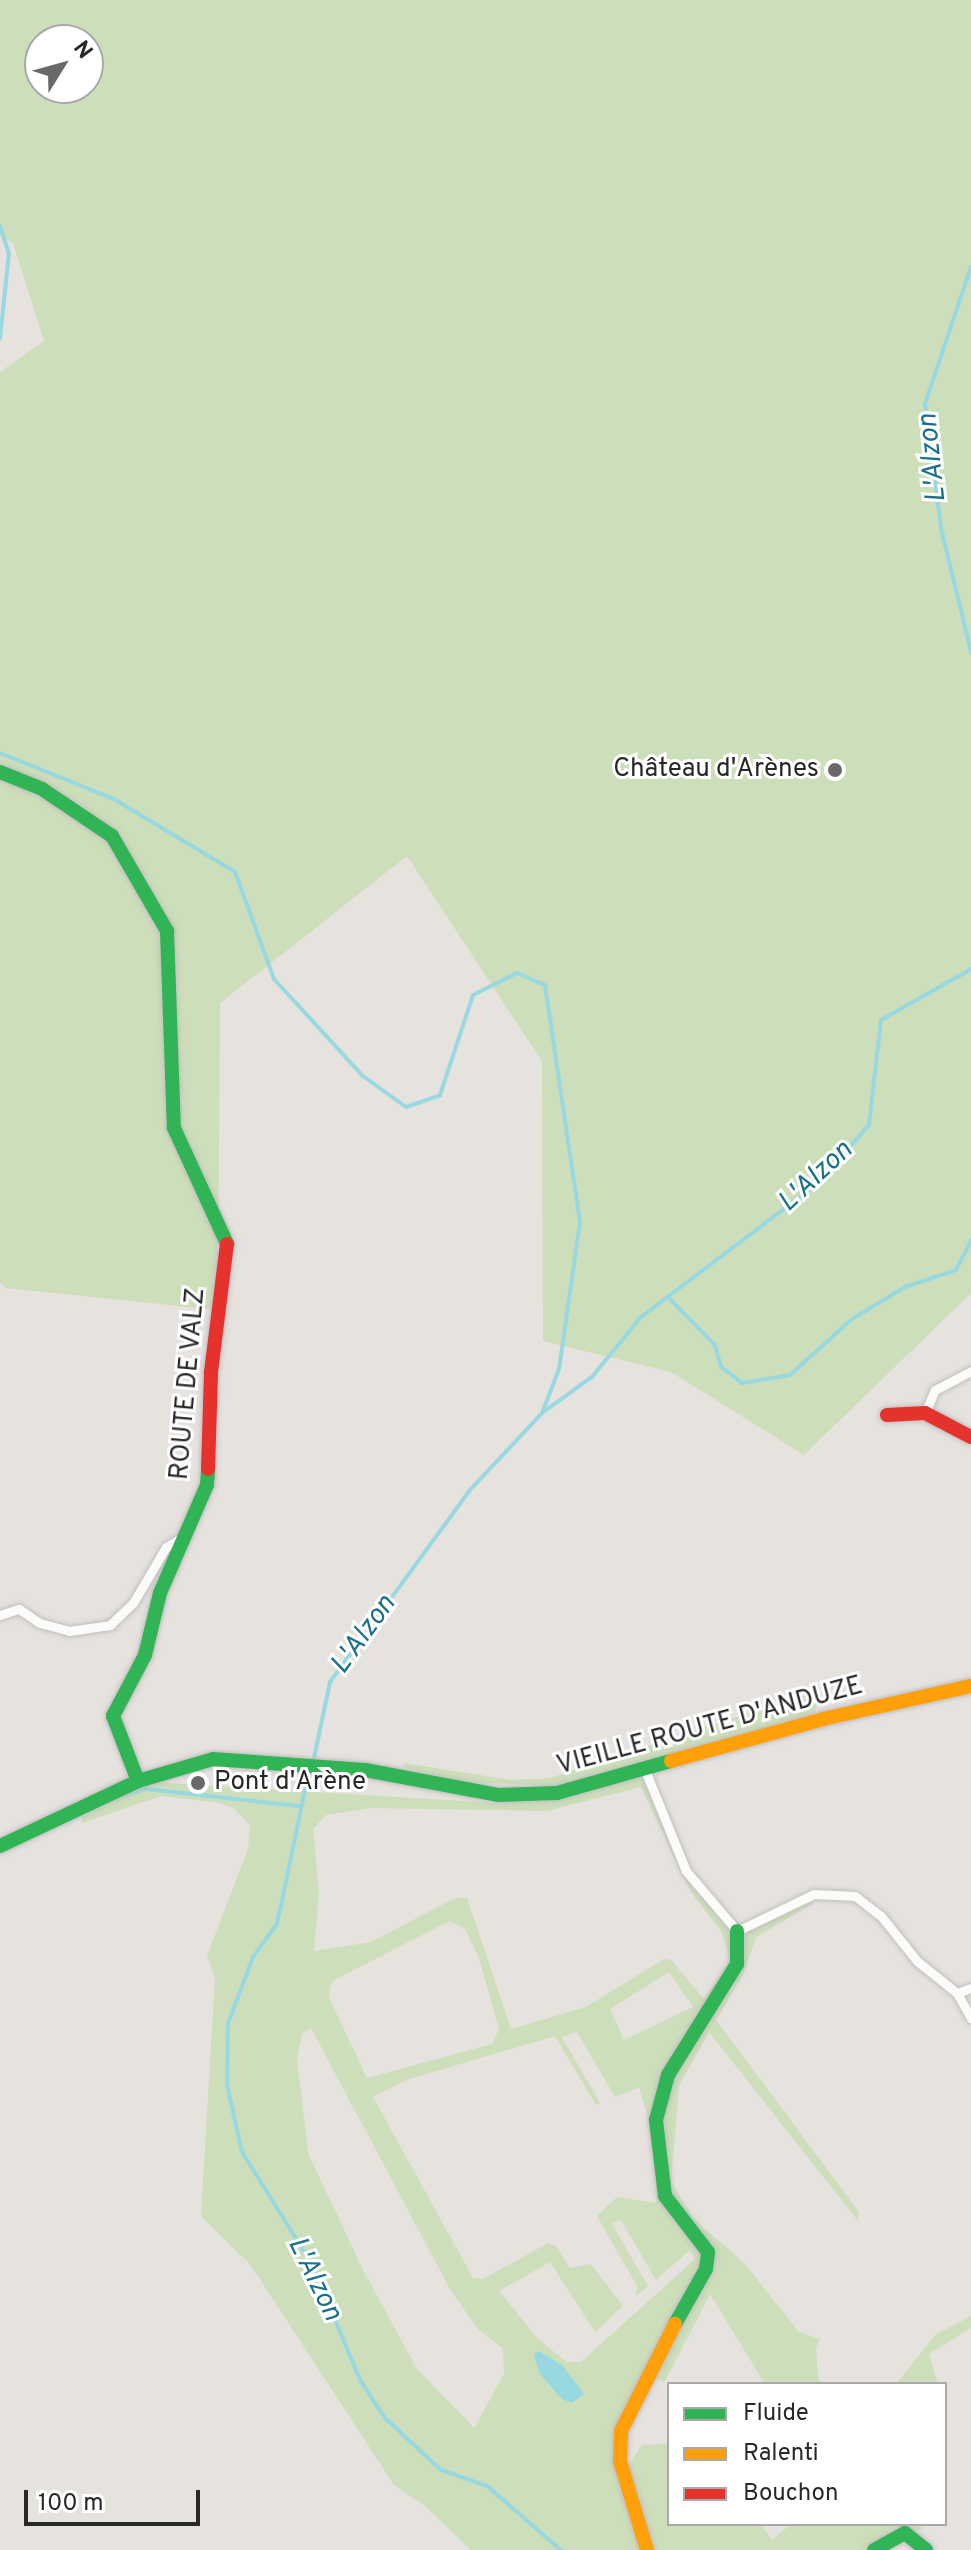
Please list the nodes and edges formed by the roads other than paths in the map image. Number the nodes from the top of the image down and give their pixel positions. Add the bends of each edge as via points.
1 (0, 772) edge
2 (971, 1371) edge
3 (925, 1413) junction
4 (887, 1415) dead end
5 (971, 1437) edge
6 (181, 1538) junction
7 (0, 1615) edge
8 (971, 1686) edge
9 (645, 1770) junction
10 (138, 1781) junction
11 (0, 1846) edge
12 (737, 1931) junction
13 (971, 1988) edge
14 (957, 1993) junction
15 (971, 2018) edge
16 (647, 2550) edge
17 (874, 2550) edge
18 (926, 2550) edge

1 - 6 street, ROUTE DE VALZ via 42,789 112,836 167,931 174,1128 227,1243 211,1372 211,1465
2 - 3 street via 935,1390
3 - 4 street
3 - 5 street
6 - 7 street via 166,1547 133,1603 110,1625 69,1631 40,1623 19,1609
6 - 10 street, ROUTE DE VALZ via 145,1655 115,1705 115,1727
8 - 9 street, VIEILLE ROUTE D'ANDUZE via 823,1719
9 - 10 street, VIEILLE ROUTE D'ANDUZE via 557,1793 498,1795 365,1770 239,1759 177,1767
9 - 12 street via 686,1871
10 - 11 street, VIEILLE ROUTE D'ANDUZE
12 - 14 street via 814,1894 839,1891 873,1908 917,1961
12 - 16 street via 737,1964 668,2075 656,2120 665,2196 702,2240 706,2269 625,2418 620,2461
13 - 14 street
14 - 15 street
17 - 18 street via 905,2533

